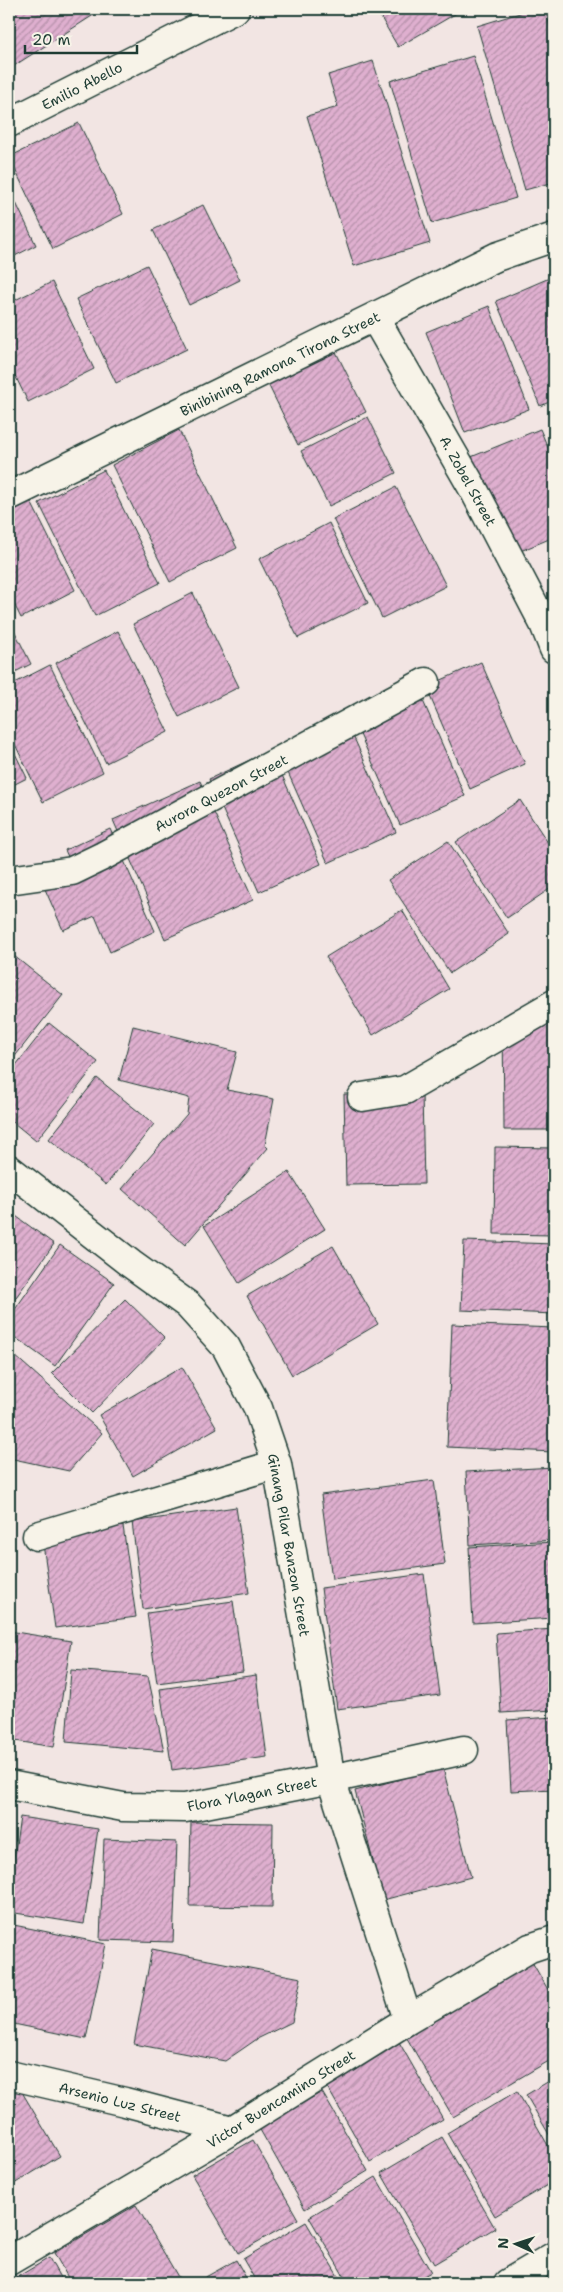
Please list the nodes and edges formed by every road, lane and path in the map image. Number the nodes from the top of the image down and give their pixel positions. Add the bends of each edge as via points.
1 (235, 9) edge
2 (9, 123) edge
3 (554, 237) edge
4 (375, 318) junction
5 (9, 496) edge
6 (549, 621) edge
7 (554, 648) edge
8 (426, 682) dead end
9 (9, 880) edge
10 (554, 1004) edge
11 (362, 1096) dead end
12 (9, 1169) edge
13 (277, 1464) junction
14 (37, 1536) dead end
15 (464, 1750) dead end
16 (331, 1779) junction
17 (9, 1785) edge
18 (554, 1940) edge
19 (408, 2020) junction
20 (9, 2075) edge
21 (232, 2130) junction
22 (554, 2256) edge
23 (9, 2261) edge
24 (508, 2283) edge

1 - 2 street, Emilio Abello
3 - 4 street, Binibining Ramona Tirona Street via 496,257
4 - 5 street, Binibining Ramona Tirona Street
4 - 6 street, A. Zobel Street
6 - 7 street, A. Zobel Street
8 - 9 street, Aurora Quezon Street via 72,871
10 - 11 street via 405,1090
12 - 13 street, Ginang Pilar Banzon Street via 188,1306 226,1347 258,1408
13 - 14 street
13 - 16 street, Ginang Pilar Banzon Street
15 - 16 street, Flora Ylagan Street
16 - 17 street, Flora Ylagan Street via 184,1808 124,1807
16 - 19 street, Ginang Pilar Banzon Street
18 - 19 street, Victor Buencamino Street via 530,1948
19 - 21 street, Victor Buencamino Street
20 - 21 street, Arsenio Luz Street
21 - 23 street, Victor Buencamino Street
22 - 24 street

